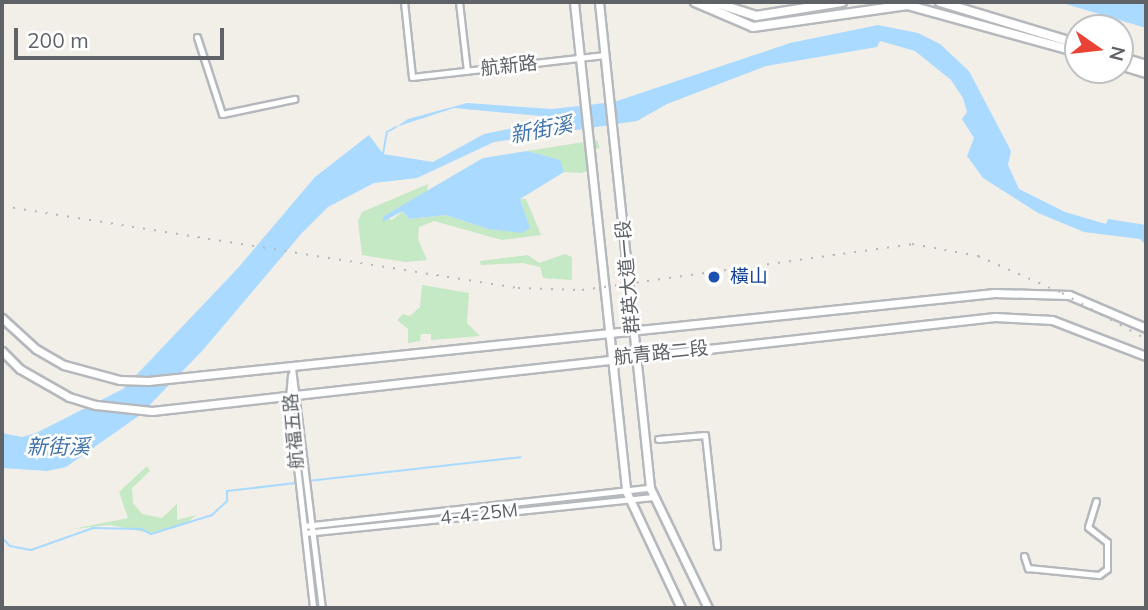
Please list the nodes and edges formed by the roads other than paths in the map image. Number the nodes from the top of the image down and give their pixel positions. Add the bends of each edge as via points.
1 (404, 2) edge
2 (459, 2) edge
3 (574, 2) edge
4 (599, 2) edge
5 (695, 2) edge
6 (713, 2) edge
7 (842, 2) edge
8 (940, 2) edge
9 (197, 37) dead end
10 (1064, 40) edge
11 (1064, 48) edge
12 (605, 55) junction
13 (580, 58) junction
14 (467, 71) junction
15 (294, 99) dead end
16 (2, 318) edge
17 (1146, 328) edge
18 (633, 333) junction
19 (611, 336) junction
20 (2, 351) edge
21 (635, 356) junction
22 (1146, 356) edge
23 (612, 358) junction
24 (292, 368) junction
25 (298, 394) junction
26 (289, 397) junction
27 (657, 439) dead end
28 (650, 488) junction
29 (627, 494) junction
30 (653, 496) junction
31 (1096, 501) dead end
32 (313, 528) junction
33 (304, 529) junction
34 (717, 546) dead end
35 (1024, 556) dead end
36 (313, 608) edge
37 (322, 608) edge
38 (681, 608) edge
39 (708, 608) edge

1 - 14 street, 航新路 via 412,77
2 - 14 street
3 - 13 street
4 - 12 street
5 - 11 main road via 736,23 772,27 907,5
6 - 7 main road via 756,16
8 - 10 main road
9 - 15 street via 222,114
12 - 13 street, 航新路
12 - 18 street, 群英大道一段
13 - 14 street, 航新路
13 - 19 street, 群英大道一段
16 - 24 street, 航青路二段 via 45,355 106,377 148,381
17 - 18 street, 航青路二段 via 1069,295 994,293
18 - 19 street, 航青路二段
18 - 21 street, 群英大道一段
19 - 23 street, 群英大道一段
19 - 24 street, 航青路二段
20 - 26 street, 航青路二段 via 20,369 69,397 127,410
21 - 22 street, 航青路二段 via 1026,316 1080,327
21 - 23 street, 航青路二段
21 - 28 street, 群英大道一段
23 - 25 street, 航青路二段
23 - 29 street, 群英大道一段
24 - 25 street, 航福五路
24 - 26 street, 航福五路
25 - 26 street, 航青路二段
25 - 32 street, 航福五路
26 - 33 street, 航福五路
27 - 34 street via 705,435
28 - 29 street, 4-4-25M
28 - 30 street, 群英大道一段
29 - 30 street, 4-4-25M
29 - 32 street, 4-4-25M
29 - 38 street, 群英大道一段
30 - 39 street, 群英大道一段
31 - 35 street via 1088,527 1107,542 1107,569 1099,575 1028,568
32 - 33 street, 4-4-25M
32 - 37 street, 航福五路
33 - 36 street, 航福五路

